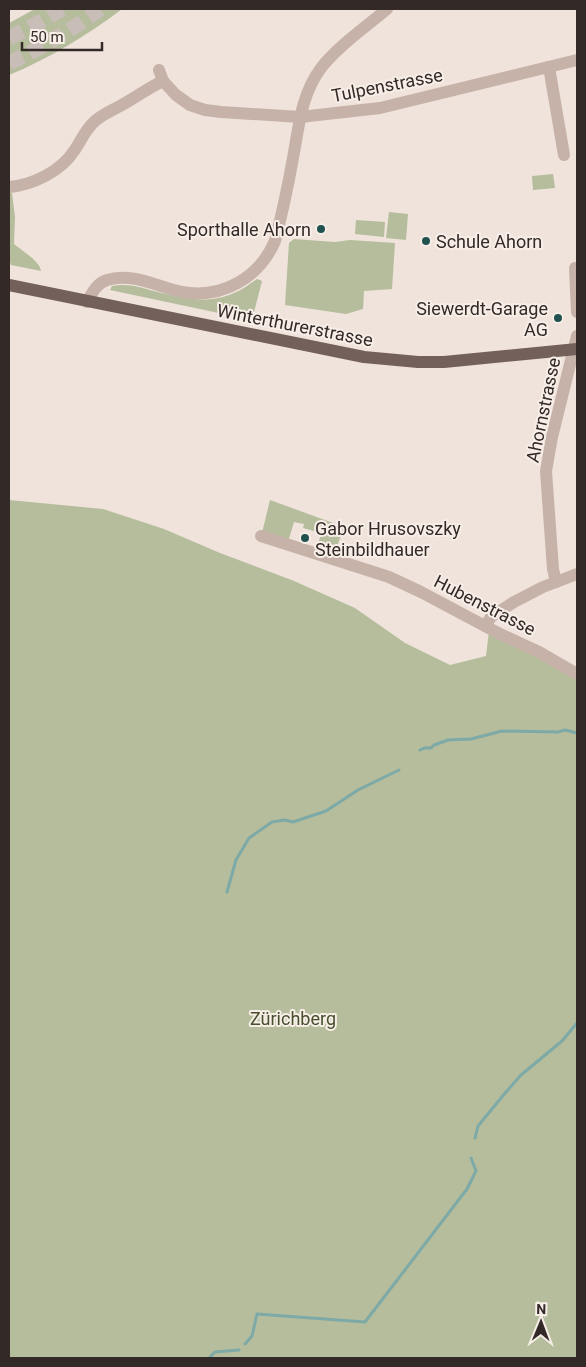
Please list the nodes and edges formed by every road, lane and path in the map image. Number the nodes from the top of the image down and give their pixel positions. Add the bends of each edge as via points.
1 (387, 9) edge
2 (577, 60) edge
3 (549, 67) junction
4 (300, 117) junction
5 (564, 155) dead end
6 (9, 187) edge
7 (575, 268) dead end
8 (9, 285) edge
9 (87, 302) junction
10 (577, 312) edge
11 (577, 336) edge
12 (575, 349) edge
13 (261, 536) dead end
14 (577, 574) edge
15 (556, 582) junction
16 (485, 626) junction
17 (577, 674) edge

1 - 4 street via 322,68 312,82
2 - 3 street, Tulpenstrasse
3 - 4 street, Tulpenstrasse via 380,108
3 - 5 street
4 - 6 street, Tulpenstrasse via 204,110 182,99 161,75 148,88 97,119 59,167 28,183
4 - 9 street via 275,241 254,272 222,290 206,293 181,292 136,279 107,280 94,289
7 - 10 street
8 - 9 main road, Winterthurerstrasse
9 - 12 main road, Winterthurerstrasse via 387,360 444,362
11 - 12 street, Ahornstrasse
12 - 15 street, Ahornstrasse via 546,471
13 - 16 street, Hubenstrasse via 389,577
14 - 15 street
15 - 16 street via 514,602 491,617
16 - 17 street, Hubenstrasse

